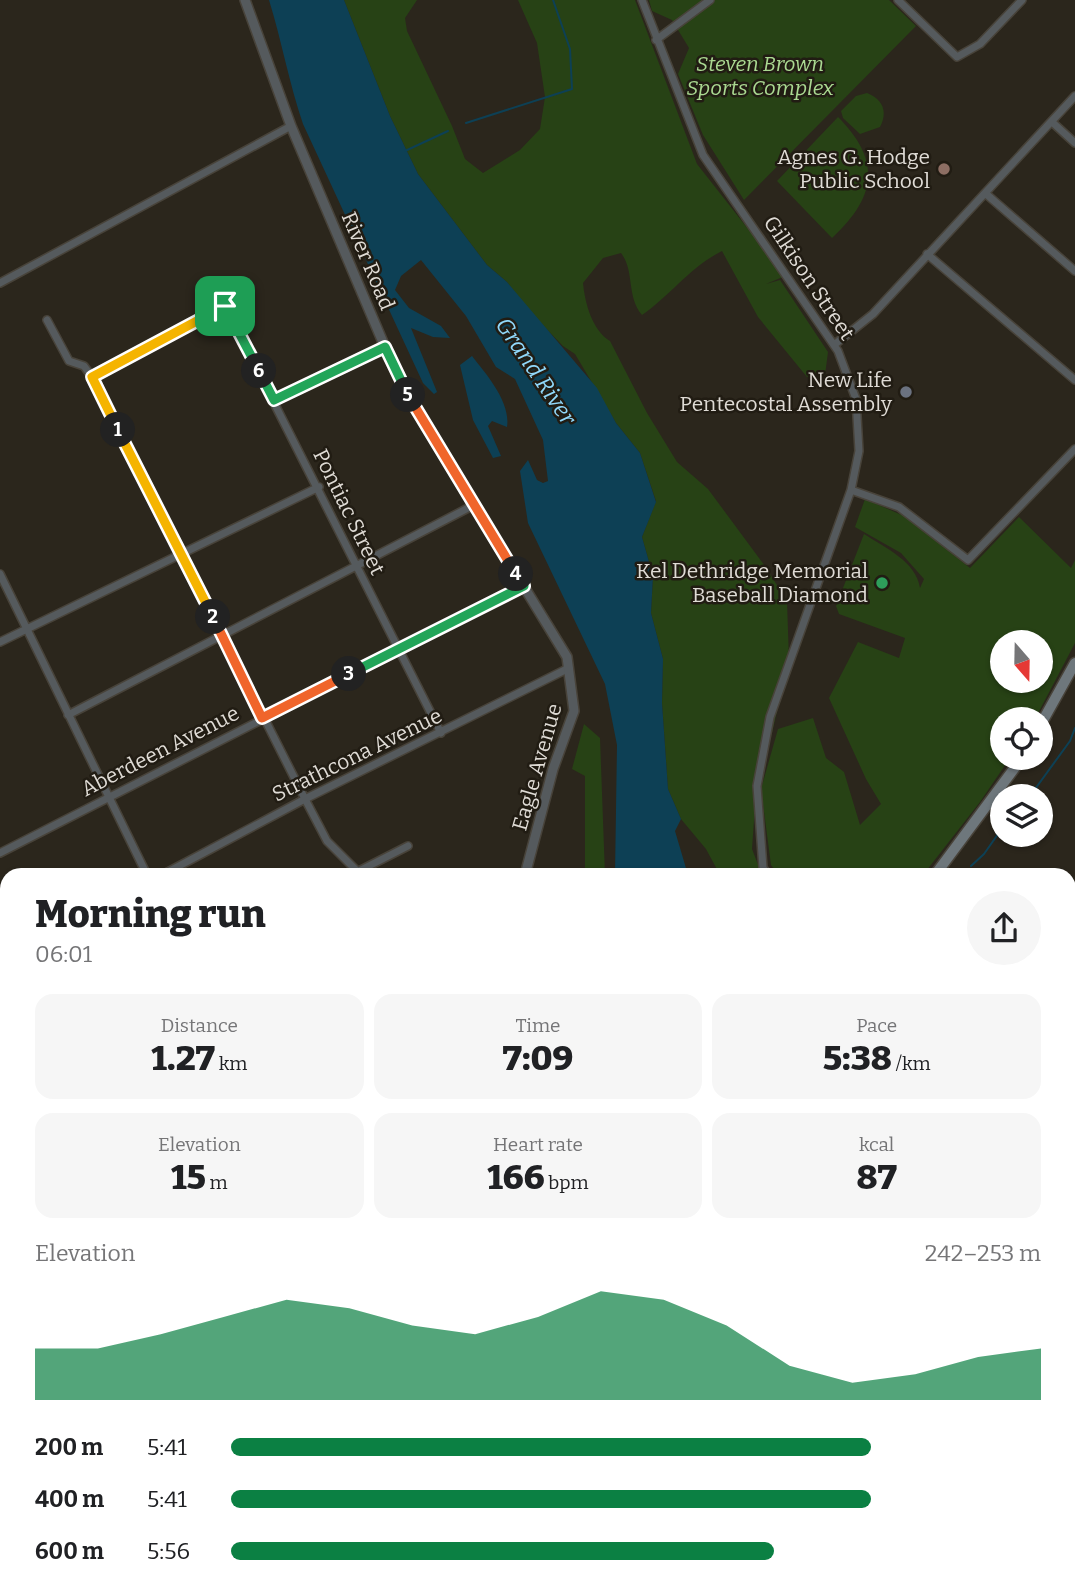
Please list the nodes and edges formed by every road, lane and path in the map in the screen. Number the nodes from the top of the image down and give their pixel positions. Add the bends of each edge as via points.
1 (244, 0) edge
2 (642, 0) edge
3 (710, 0) edge
4 (898, 0) edge
5 (1022, 0) edge
6 (656, 40) junction
7 (1075, 96) edge
8 (1052, 122) junction
9 (291, 125) junction
10 (1075, 143) edge
11 (985, 193) junction
12 (927, 254) junction
13 (1075, 271) edge
14 (0, 284) edge
15 (250, 293) dead end
16 (225, 306) junction
17 (47, 320) dead end
18 (834, 345) junction
19 (385, 347) junction
20 (92, 377) junction
21 (1075, 380) edge
22 (274, 400) junction
23 (1075, 449) edge
24 (318, 487) junction
25 (851, 490) junction
26 (474, 505) junction
27 (182, 551) junction
28 (355, 566) junction
29 (0, 574) edge
30 (524, 586) junction
31 (25, 629) junction
32 (222, 635) junction
33 (0, 642) edge
34 (398, 650) junction
35 (1075, 663) edge
36 (569, 668) junction
37 (1050, 707) edge
38 (68, 715) junction
39 (262, 718) junction
40 (441, 733) junction
41 (1013, 770) edge
42 (108, 797) junction
43 (305, 799) junction
44 (408, 846) dead end
45 (0, 853) edge
46 (144, 868) edge
47 (175, 868) edge
48 (351, 868) edge
49 (365, 868) edge
50 (528, 868) edge
51 (764, 868) edge
52 (940, 868) edge

1 - 9 street, River Road
2 - 6 street, Gilkison Street
3 - 6 street
4 - 5 street via 957,57 980,44
6 - 18 street, Gilkison Street via 704,155
7 - 8 street
8 - 10 street
8 - 11 street
9 - 14 street
9 - 19 street, River Road
11 - 12 street
11 - 13 street
12 - 18 street via 873,314
12 - 21 street
15 - 16 street
16 - 20 street
16 - 22 street, Pontiac Street
17 - 20 street via 69,361 83,366
18 - 25 street, Gilkison Street via 851,381 858,412 860,446
19 - 22 street
19 - 26 street, River Road via 417,412
20 - 27 street
22 - 24 street, Pontiac Street
23 - 25 street via 968,560 899,508
24 - 27 street
24 - 28 street, Pontiac Street
25 - 51 street, Gilkison Street via 770,717 757,786
26 - 28 street
26 - 30 street, River Road
27 - 31 street
27 - 32 street
28 - 32 street
28 - 34 street, Pontiac Street
29 - 31 street
30 - 34 street, Aberdeen Avenue
30 - 36 street, River Road via 562,646
31 - 33 street
31 - 38 street
32 - 38 street
32 - 39 street
34 - 39 street, Aberdeen Avenue
34 - 40 street, Pontiac Street
35 - 37 main road
36 - 40 street, Strathcona Avenue
36 - 50 street, Eagle Avenue via 574,711 553,769
38 - 42 street
39 - 42 street, Aberdeen Avenue
39 - 43 street
40 - 43 street, Strathcona Avenue
41 - 52 main road
42 - 45 street, Aberdeen Avenue
42 - 46 street
43 - 47 street, Strathcona Avenue
43 - 48 street via 327,841
44 - 49 street

